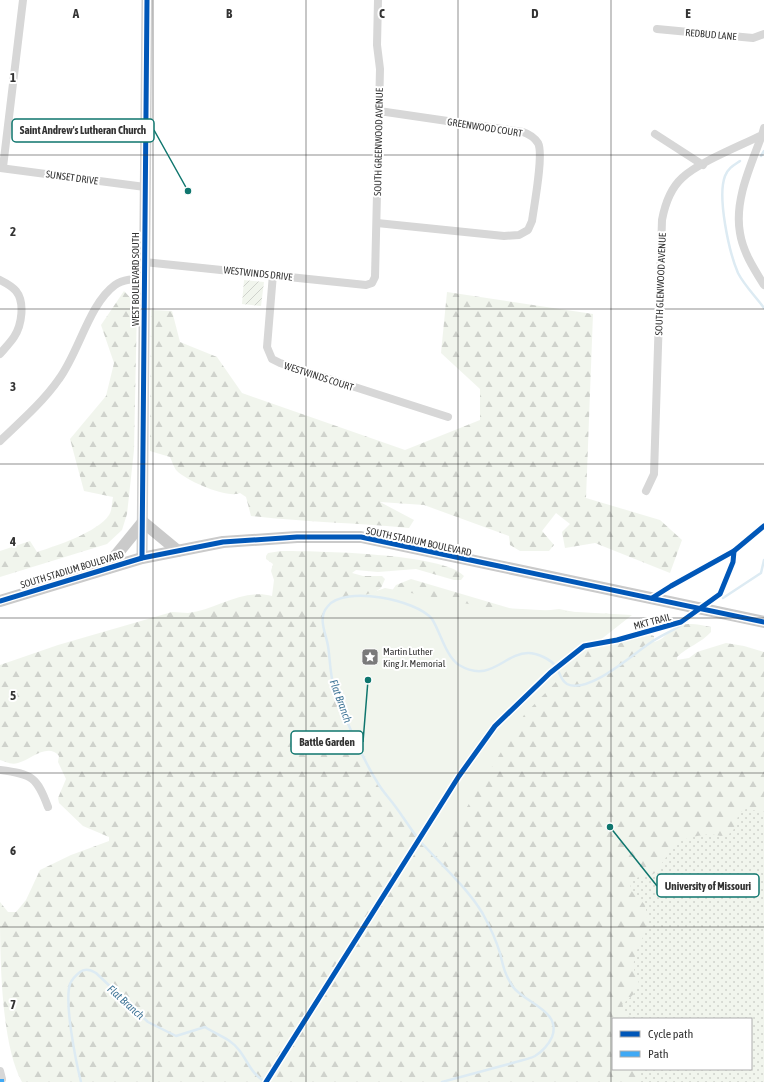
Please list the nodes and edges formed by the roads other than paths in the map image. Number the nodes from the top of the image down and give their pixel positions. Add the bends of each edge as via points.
1 (23, 0) edge
2 (147, 0) edge
3 (378, 0) edge
4 (657, 29) dead end
5 (764, 34) edge
6 (379, 111) junction
7 (763, 132) edge
8 (655, 134) dead end
9 (702, 165) junction
10 (2, 168) edge
11 (145, 187) junction
12 (377, 223) junction
13 (144, 262) junction
14 (273, 274) junction
15 (144, 279) junction
16 (0, 280) edge
17 (372, 283) joint
18 (764, 285) edge
19 (0, 354) edge
20 (448, 417) dead end
21 (0, 441) edge
22 (646, 491) dead end
23 (142, 522) junction
24 (178, 551) junction
25 (142, 558) junction
26 (108, 568) junction
27 (0, 601) edge
28 (764, 622) edge
29 (0, 770) edge
30 (48, 808) dead end

1 - 10 street
2 - 11 main road, WEST BOULEVARD SOUTH
3 - 6 street, SOUTH GREENWOOD AVENUE
4 - 5 street, REDBUD LANE via 753,38
6 - 12 street, SOUTH GREENWOOD AVENUE
6 - 12 street, GREENWOOD COURT via 523,132 532,136 538,144 540,157 532,221 528,230 519,235 504,236
7 - 9 street, SOUTH GLENWOOD AVENUE
7 - 18 street via 744,187 740,232 750,262
8 - 9 street
9 - 22 street, SOUTH GLENWOOD AVENUE via 682,178 672,189 663,214 654,474
10 - 11 street, SUNSET DRIVE
11 - 13 main road, WEST BOULEVARD SOUTH
12 - 17 street, SOUTH GREENWOOD AVENUE via 375,277
13 - 14 street, WESTWINDS DRIVE
13 - 15 main road, WEST BOULEVARD SOUTH
14 - 17 street, WESTWINDS DRIVE via 366,285
14 - 20 street, WESTWINDS COURT via 267,347 272,359
15 - 21 street via 129,279 115,285 99,302 71,362 59,380
15 - 23 main road, WEST BOULEVARD SOUTH
16 - 19 street via 16,291 21,306 20,323 15,336
23 - 24 main road
23 - 25 main road, WEST BOULEVARD SOUTH
23 - 26 main road
24 - 25 main road, SOUTH STADIUM BOULEVARD
24 - 28 main road, SOUTH STADIUM BOULEVARD via 238,541 297,537 361,538
25 - 26 main road, SOUTH STADIUM BOULEVARD
26 - 27 main road, SOUTH STADIUM BOULEVARD
29 - 30 street via 33,778 41,789

